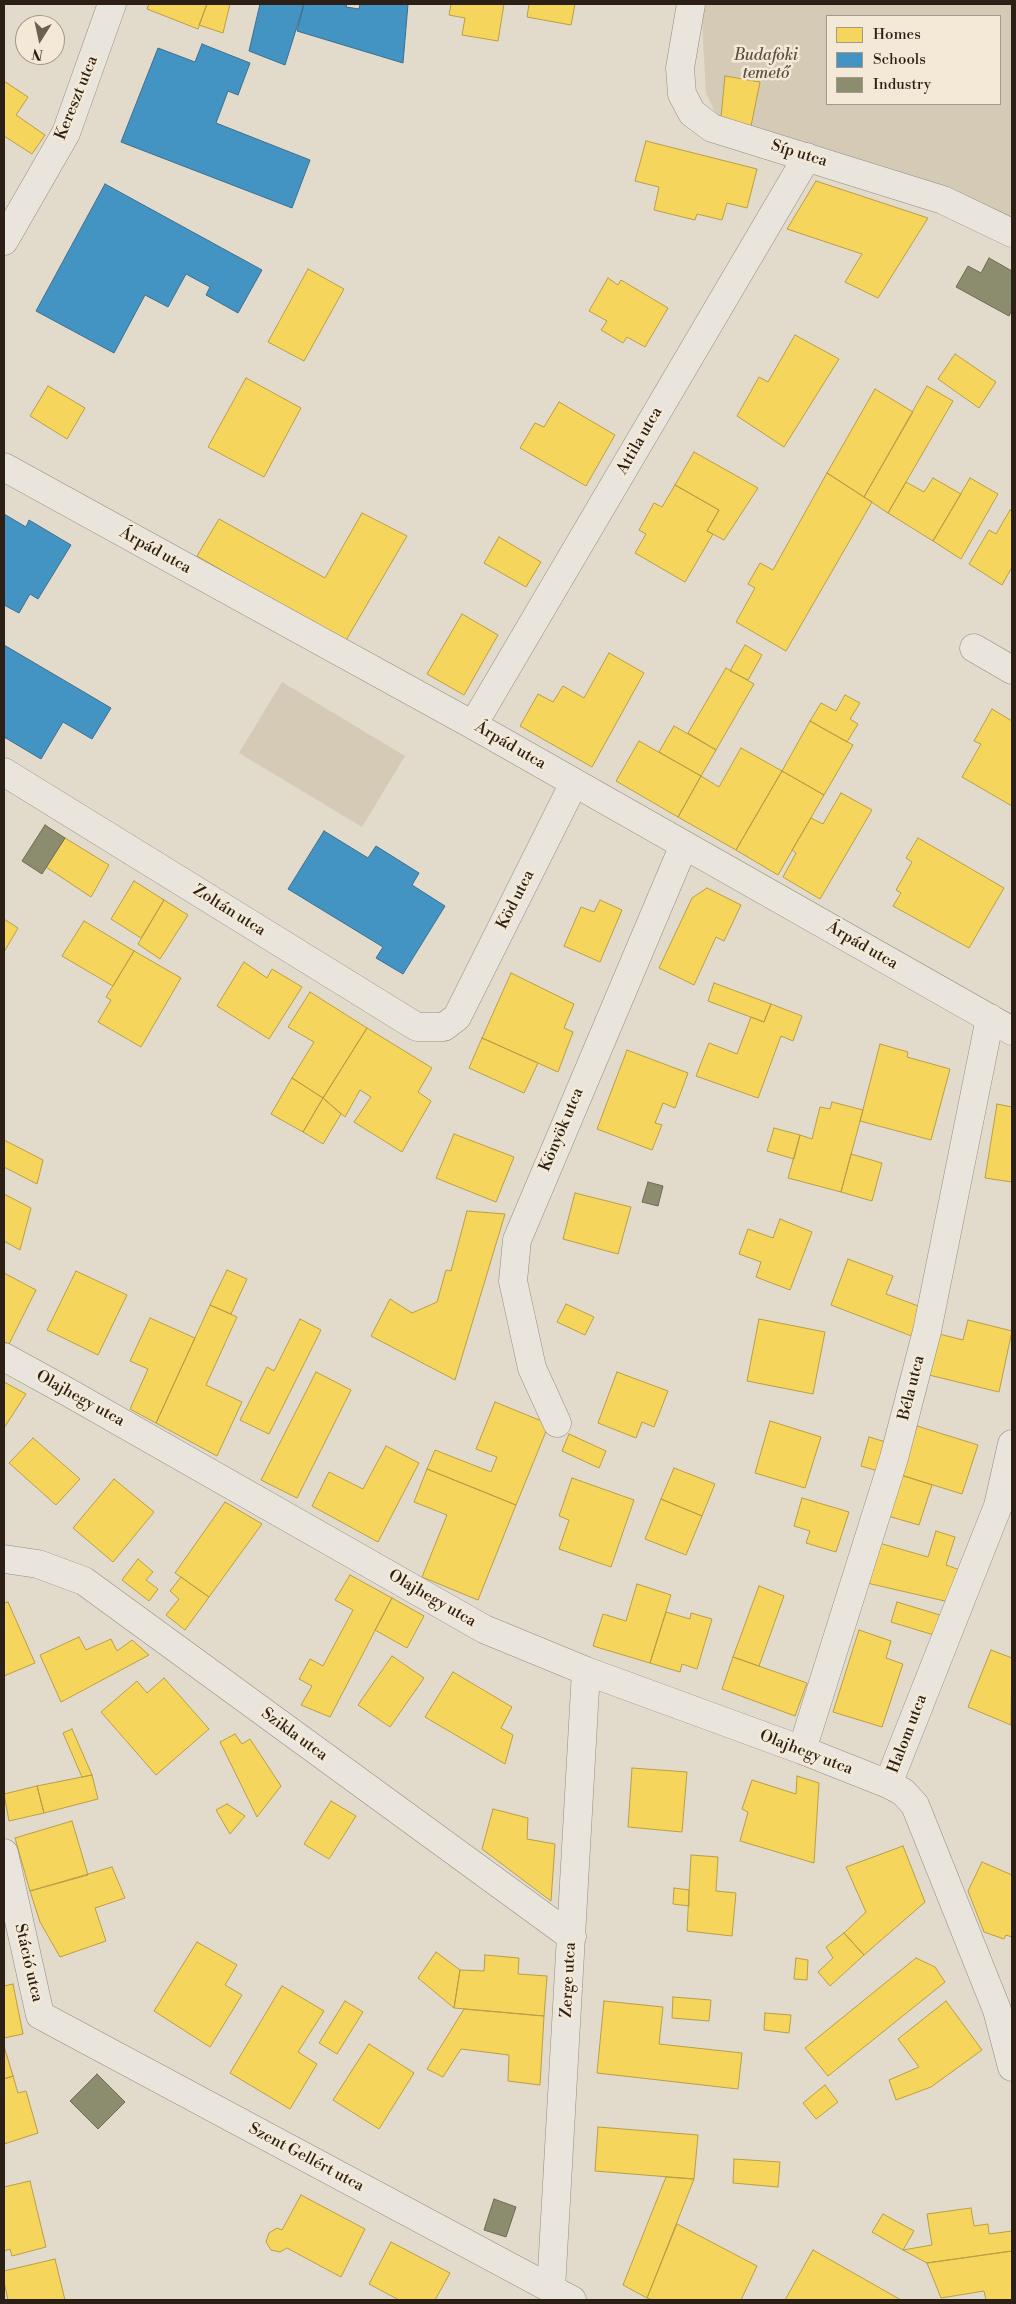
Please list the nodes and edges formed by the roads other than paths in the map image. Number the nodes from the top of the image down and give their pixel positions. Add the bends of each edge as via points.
1 (112, 4) edge
2 (691, 4) edge
3 (807, 157) junction
4 (1012, 233) edge
5 (4, 240) edge
6 (4, 467) edge
7 (974, 648) dead end
8 (1012, 670) edge
9 (473, 725) junction
10 (4, 772) edge
11 (574, 783) junction
12 (684, 845) junction
13 (457, 1017) joint
14 (1001, 1024) edge
15 (4, 1357) edge
16 (557, 1423) dead end
17 (1012, 1444) edge
18 (4, 1560) edge
19 (586, 1671) junction
20 (802, 1750) junction
21 (888, 1784) junction
22 (4, 1853) edge
23 (572, 1937) junction
24 (1005, 2013) edge
25 (40, 2015) joint
26 (1012, 2067) edge
27 (561, 2295) edge

1 - 5 street, Kereszt utca via 66,133
2 - 3 street, Síp utca via 680,68 682,94 692,113 712,128
3 - 4 street, Síp utca via 943,200
3 - 9 street, Attila utca
6 - 9 street, Árpád utca
7 - 8 street
9 - 11 street, Árpád utca
10 - 13 street, Zoltán utca via 417,1027 444,1027
11 - 12 street, Árpád utca
11 - 13 street, Köd utca
12 - 14 street, Árpád utca
12 - 16 street, Könyök utca via 517,1240 513,1281 532,1368
14 - 20 street, Béla utca via 897,1449
15 - 19 street, Olajhegy utca via 484,1629
17 - 21 street, Halom utca via 998,1506
18 - 23 street, Szikla utca via 38,1564 84,1581
19 - 20 street, Olajhegy utca
19 - 23 street, Zerge utca
20 - 21 street, Olajhegy utca
21 - 24 street, Halom utca via 903,1792 915,1806
22 - 25 street, Stáció utca
23 - 27 street, Zerge utca
24 - 26 street, Halom utca
25 - 27 street, Szent Gellért utca

